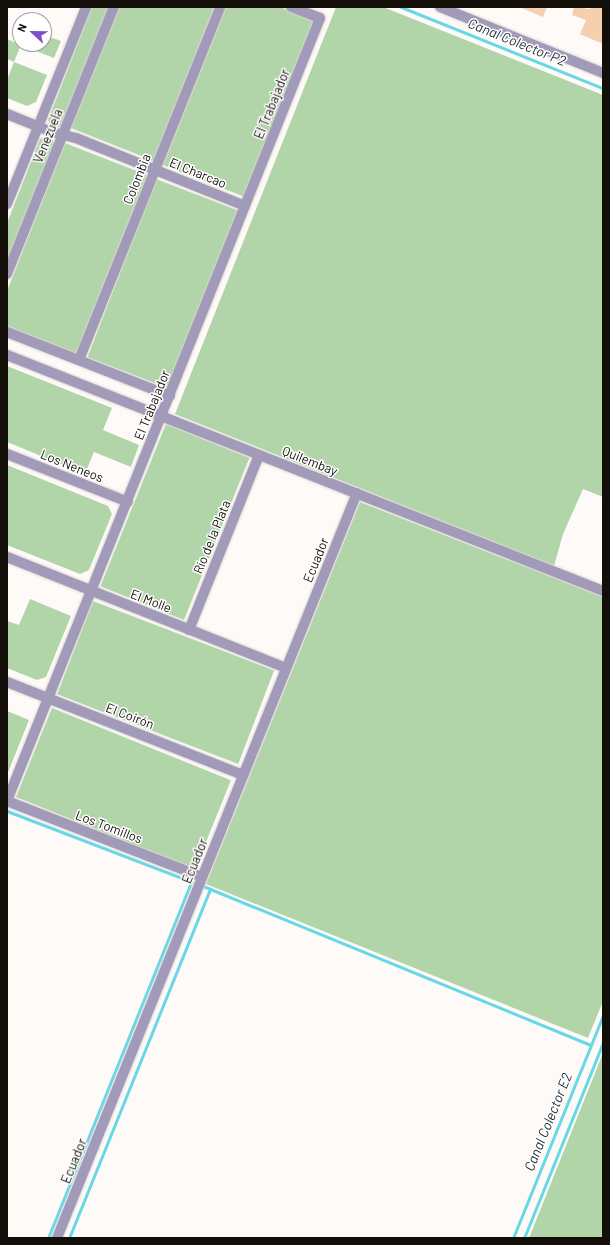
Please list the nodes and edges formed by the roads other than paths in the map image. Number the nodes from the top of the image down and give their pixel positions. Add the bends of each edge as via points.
1 (86, 7) edge
2 (114, 7) edge
3 (220, 7) edge
4 (292, 7) edge
5 (440, 7) edge
6 (603, 73) edge
7 (7, 114) edge
8 (38, 127) junction
9 (63, 135) junction
10 (155, 170) junction
11 (7, 204) edge
12 (245, 206) junction
13 (7, 274) edge
14 (7, 332) edge
15 (7, 355) edge
16 (79, 360) junction
17 (170, 396) junction
18 (162, 416) junction
19 (7, 454) edge
20 (259, 455) junction
21 (357, 493) junction
22 (128, 502) junction
23 (7, 557) edge
24 (92, 591) junction
25 (603, 591) edge
26 (189, 630) junction
27 (286, 668) junction
28 (7, 682) edge
29 (49, 698) junction
30 (244, 775) junction
31 (7, 801) edge
32 (202, 877) junction
33 (57, 1238) edge

1 - 8 street, Venezuela
2 - 9 street, Venezuela
3 - 10 street, Colombia
4 - 12 street, El Trabajador via 320,18
5 - 6 street
7 - 8 street, El Charcao
8 - 9 street, El Charcao
8 - 11 street, Venezuela
9 - 10 street, El Charcao
9 - 13 street, Venezuela
10 - 12 street, El Charcao
10 - 16 street, Colombia
12 - 17 street, El Trabajador
14 - 16 street
15 - 18 street, Quilembay
16 - 17 street
17 - 18 street, El Trabajador
18 - 20 street, Quilembay
18 - 22 street, El Trabajador
19 - 22 street, Los Neneos
20 - 21 street, Quilembay
20 - 26 street, Río de la Plata
21 - 25 street, Quilembay
21 - 27 street, Ecuador
22 - 24 street, El Trabajador
23 - 24 street, El Molle
24 - 26 street, El Molle
24 - 29 street, El Trabajador
26 - 27 street, El Molle
27 - 30 street, Ecuador
28 - 29 street, El Coirón
29 - 30 street, El Coirón
29 - 31 street, El Trabajador
30 - 32 street, Ecuador
31 - 32 street, Los Tomillos
32 - 33 street, Ecuador

